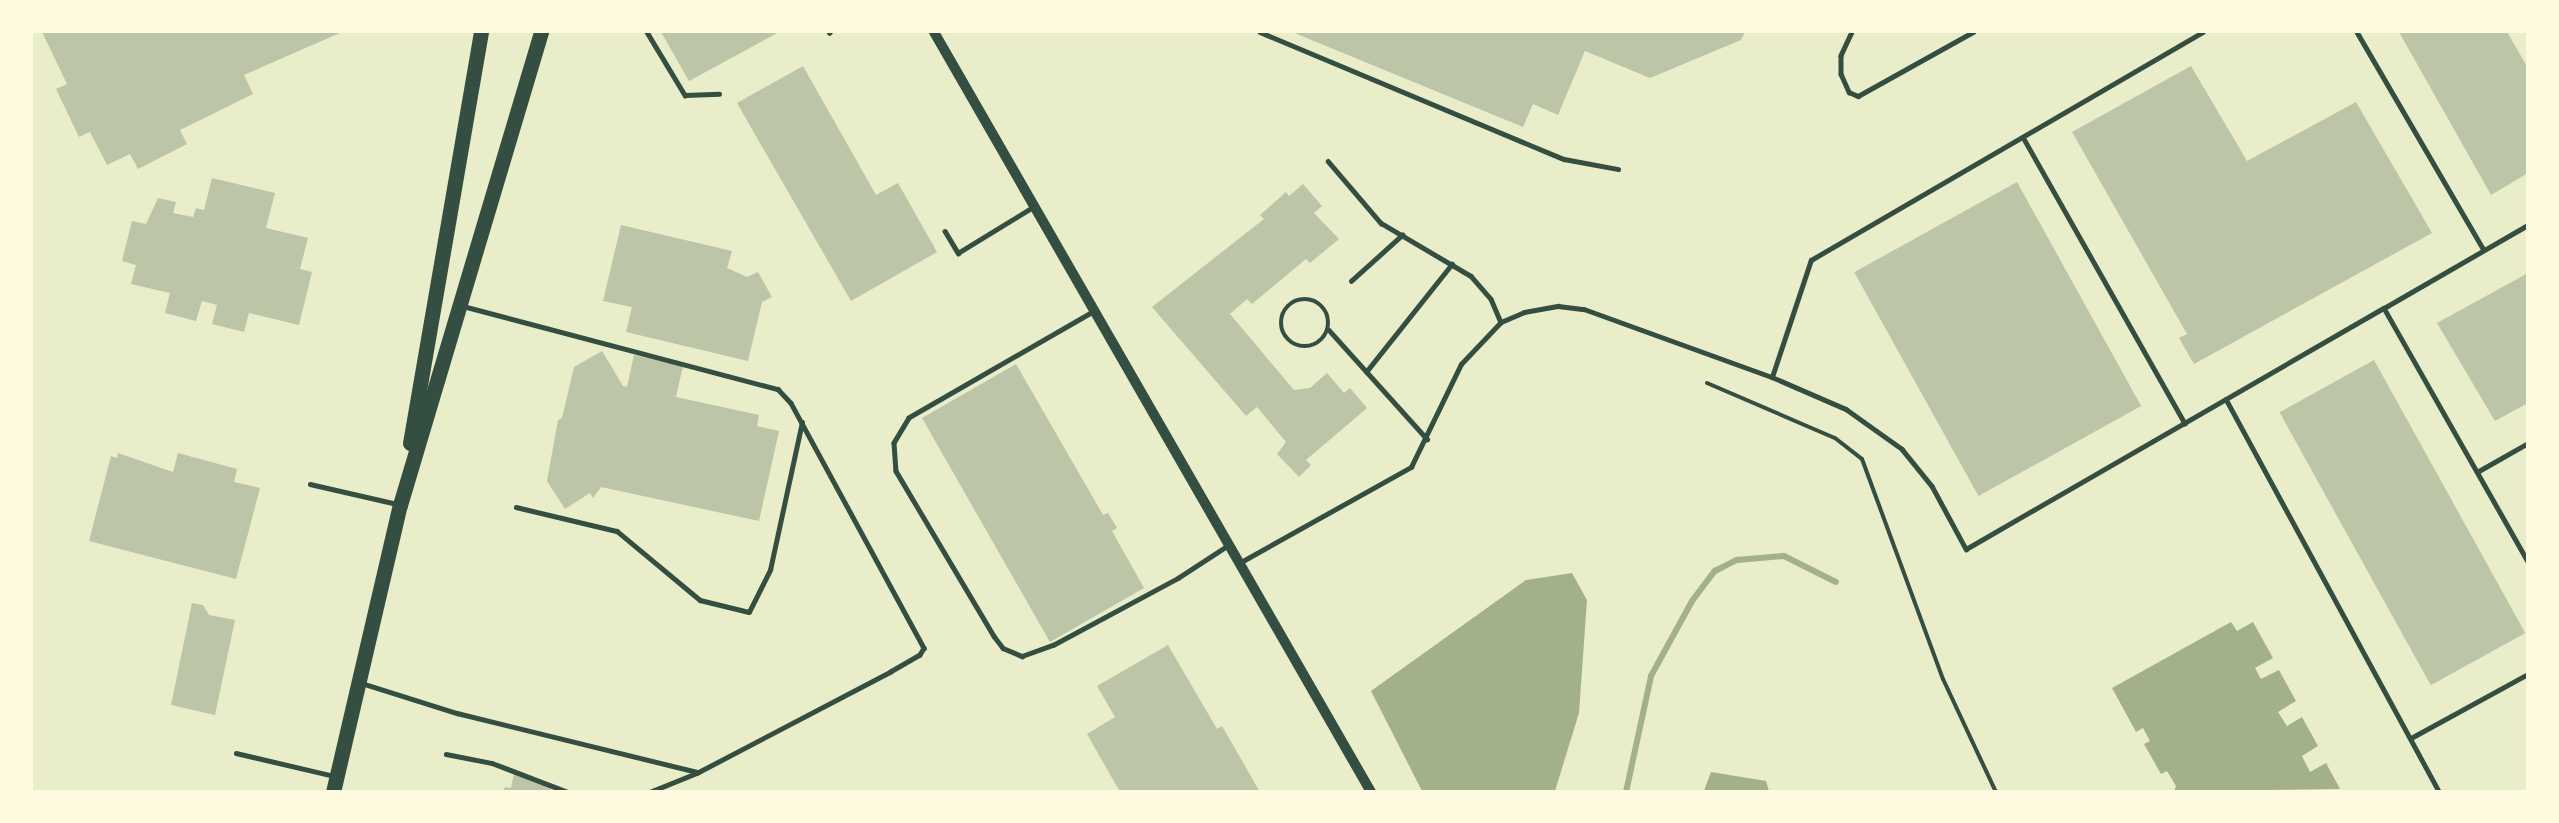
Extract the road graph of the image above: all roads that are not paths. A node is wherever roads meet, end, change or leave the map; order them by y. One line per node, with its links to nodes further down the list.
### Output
1 (481, 32): 35 (highway)
2 (541, 32): 21 (highway)
3 (647, 32): 10 (lane)
4 (1260, 32): 13 (lane)
5 (1852, 32): 6 (lane)
6 (1973, 32)
7 (2203, 32): 11 (lane)
8 (2357, 32): 18 (lane)
9 (936, 33): 14 (street)
10 (719, 94)
11 (2024, 137): 27 (lane); 30 (lane)
12 (1328, 160): 17 (lane)
13 (1618, 168)
14 (1033, 207): 16 (lane); 23 (street)
15 (2528, 225): 18 (lane)
16 (945, 231)
17 (1402, 235): 19 (lane); 20 (lane)
18 (2484, 250): 22 (lane)
19 (1452, 264): 24 (lane); 26 (lane)
20 (1351, 281)
21 (458, 305): 29 (lane); 35 (highway)
22 (2384, 308): 28 (lane); 33 (lane)
23 (1093, 312): 37 (street); 37 (lane)
24 (1501, 322): 27 (lane); 31 (lane)
25 (1329, 330): 25 (lane); 26 (lane)
26 (1366, 372): 31 (lane)
27 (1772, 377): 30 (lane)
28 (2226, 399): 30 (lane); 42 (lane)
29 (802, 422): 36 (lane); 45 (lane)
30 (2185, 423)
31 (1427, 439): 39 (lane)
32 (2528, 443): 33 (lane)
33 (2477, 472): 38 (lane)
34 (310, 483): 35 (lane)
35 (400, 505): 41 (highway)
36 (516, 507)
37 (1227, 546): 39 (street)
38 (2528, 562)
39 (1238, 564): 49 (street)
40 (2528, 674): 42 (lane)
41 (358, 682): 45 (lane); 46 (highway)
42 (2411, 738): 50 (lane)
43 (236, 753): 46 (lane)
44 (446, 754): 47 (lane)
45 (698, 772): 48 (lane)
46 (335, 784)
47 (567, 792)
48 (651, 792)
49 (1371, 792)
50 (2439, 792)

